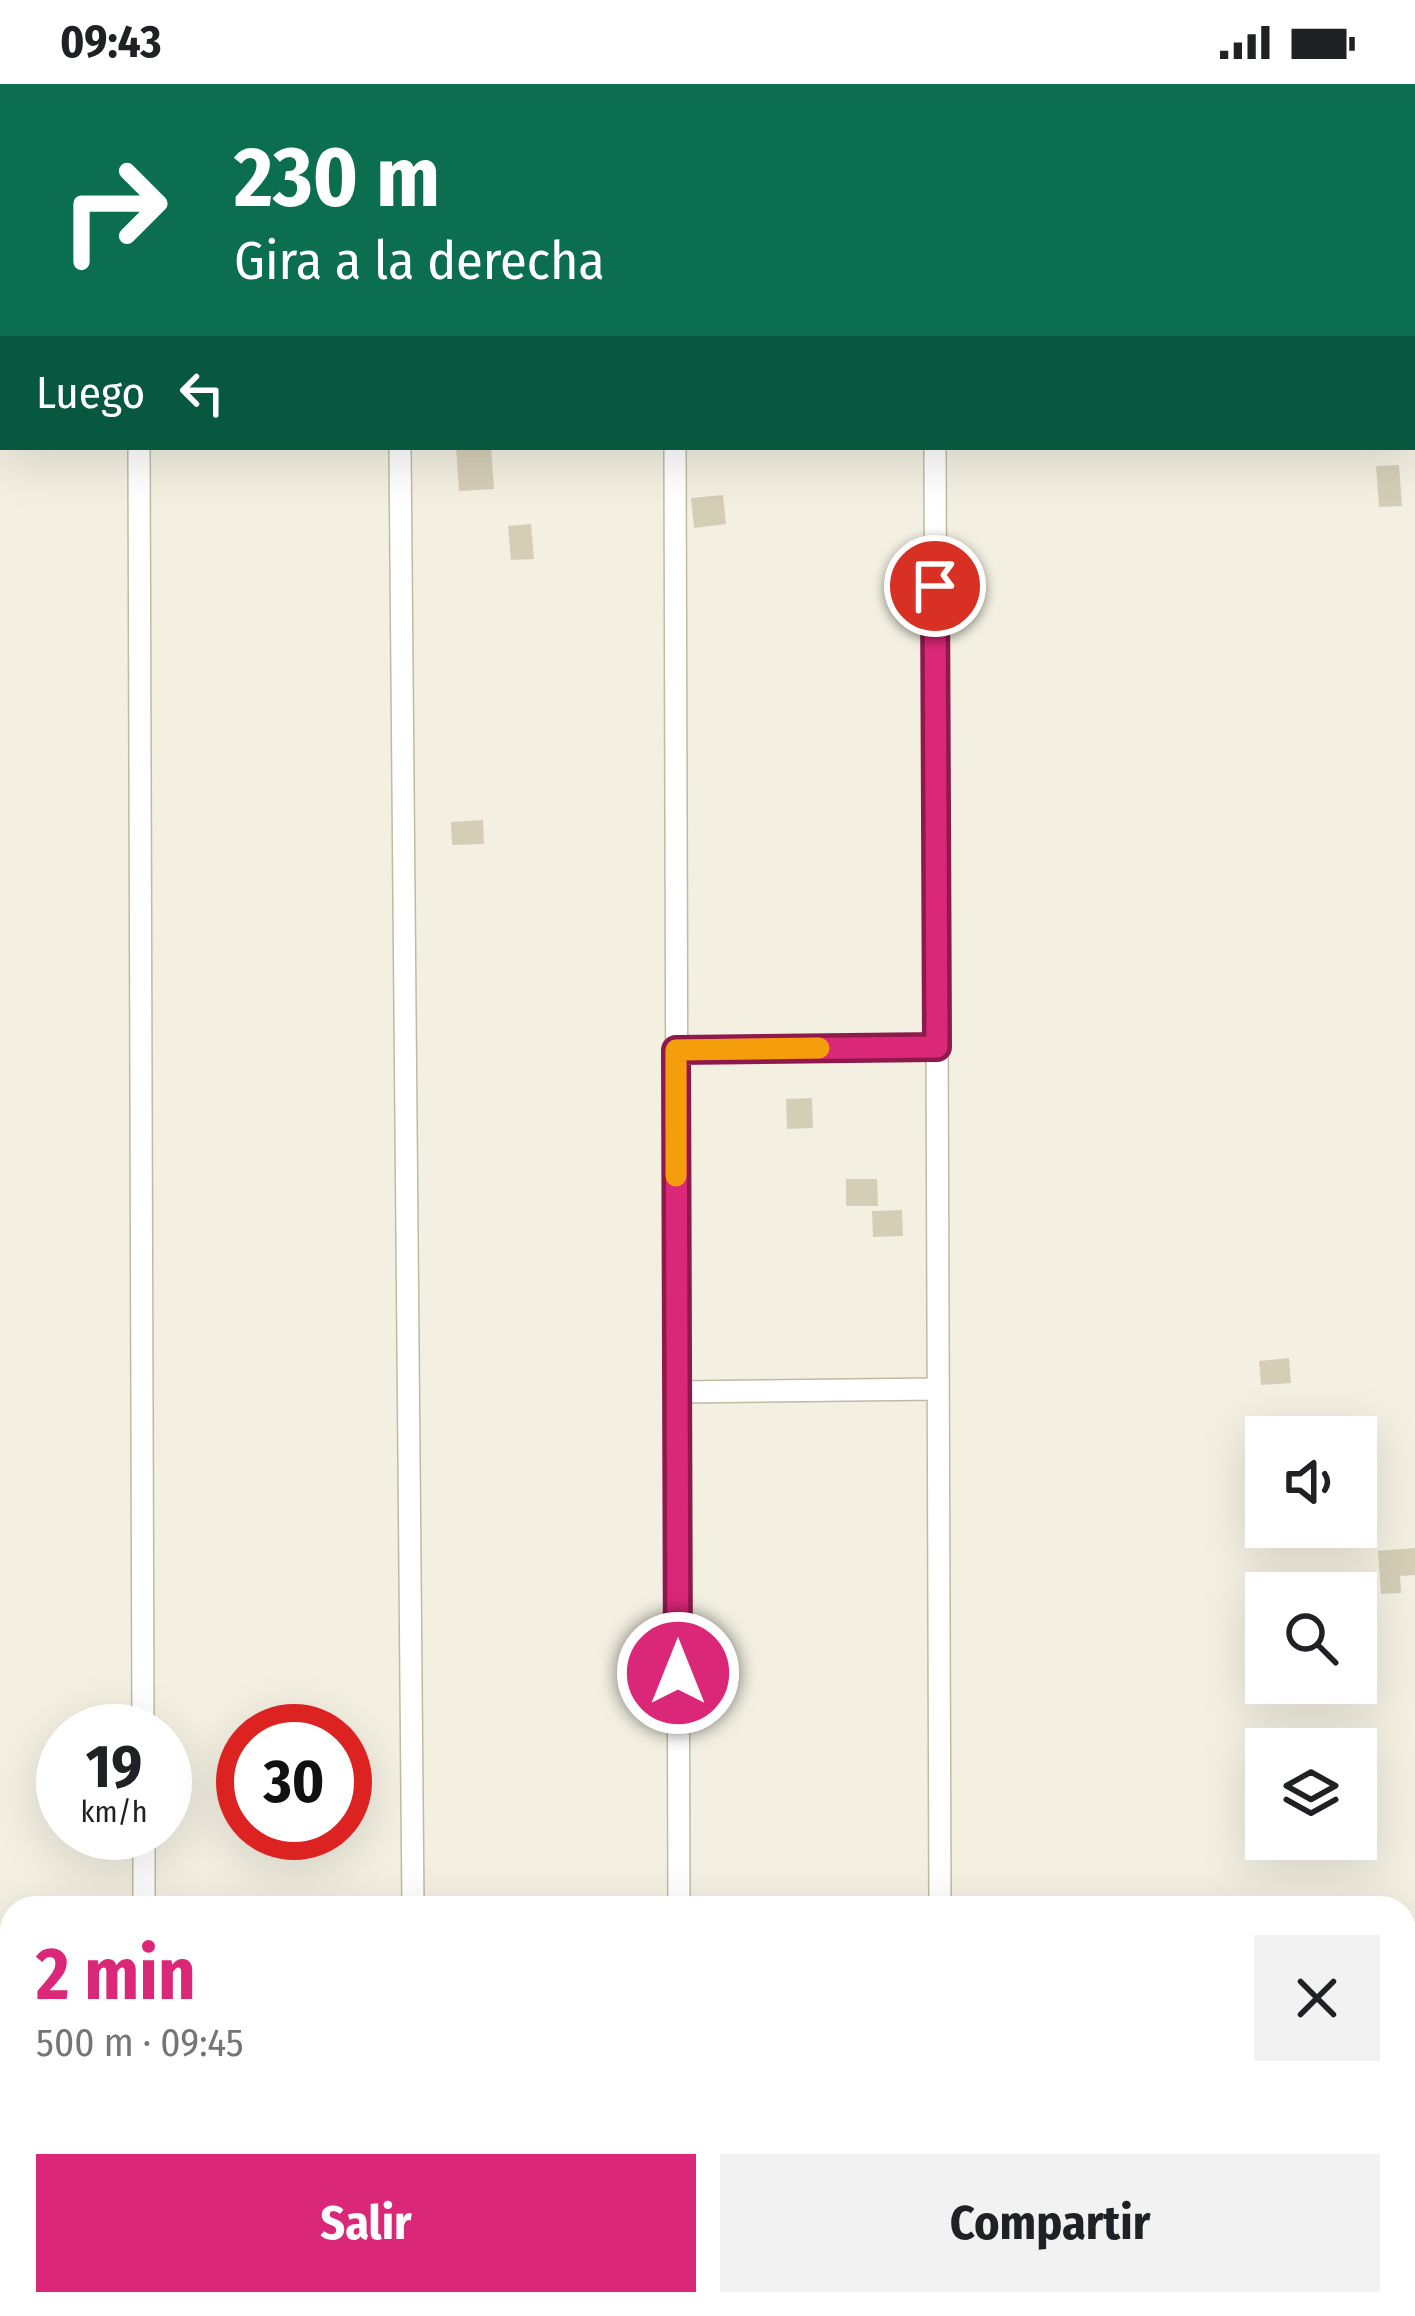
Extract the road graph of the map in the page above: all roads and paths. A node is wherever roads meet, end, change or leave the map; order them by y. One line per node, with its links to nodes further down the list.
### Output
1 (139, 450): 9 (street)
2 (400, 450): 12 (street)
3 (675, 450): 6 (street)
4 (935, 450): 5 (street)
5 (937, 1047): 6 (street); 7 (street)
6 (676, 1050): 8 (street)
7 (938, 1389): 8 (street); 14 (street)
8 (677, 1392): 13 (street)
9 (143, 1704)
10 (144, 1860): 11 (street)
11 (144, 1896)
12 (413, 1896)
13 (679, 1896)
14 (940, 1896)

